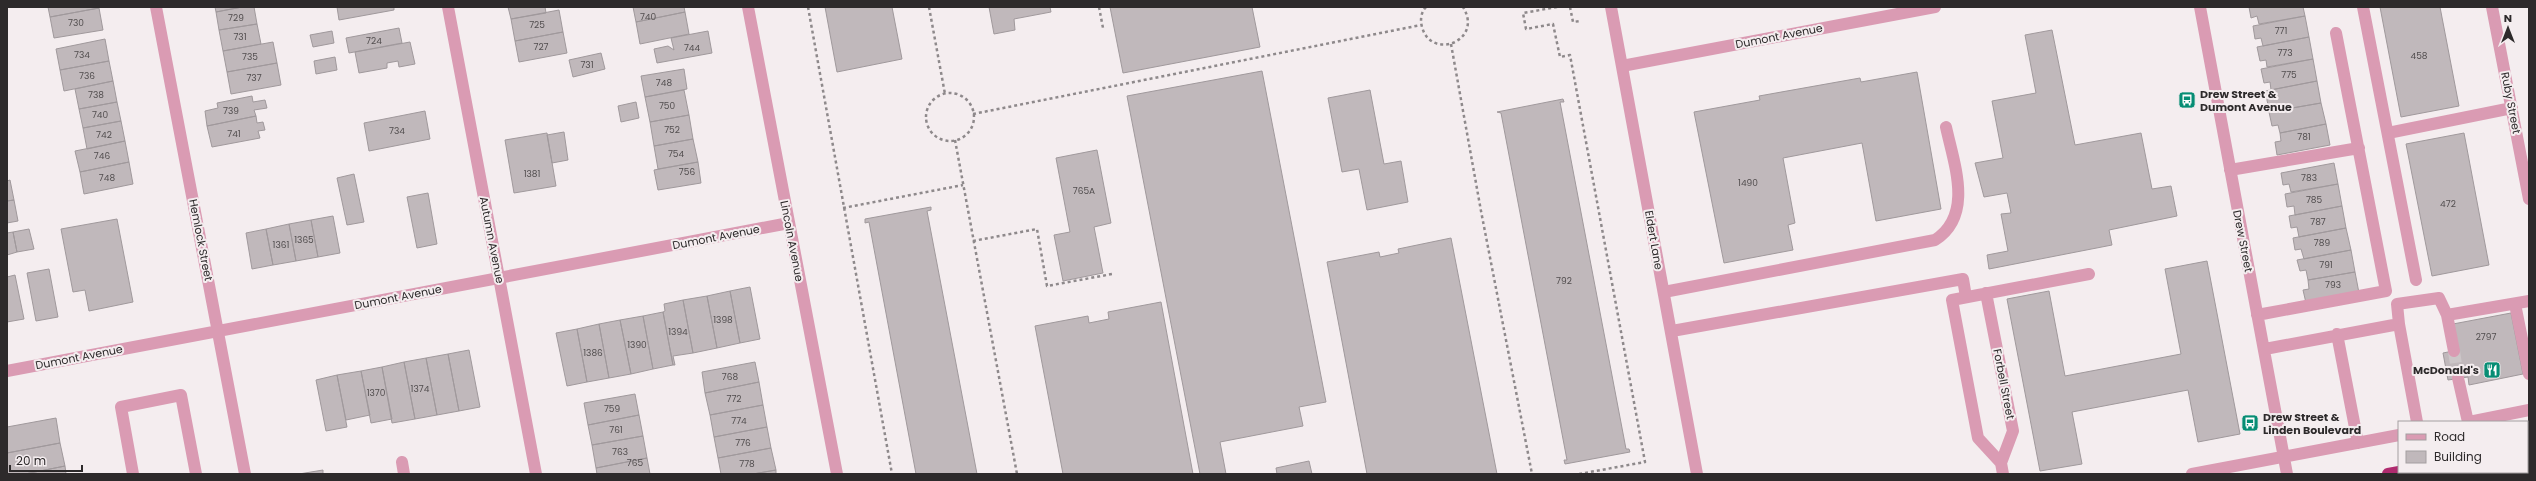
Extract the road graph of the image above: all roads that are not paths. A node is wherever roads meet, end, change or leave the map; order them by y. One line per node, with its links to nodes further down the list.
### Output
1 (156, 7): 30 (street, Hemlock Street)
2 (448, 7): 20 (street, Autumn Avenue)
3 (748, 7): 18 (street, Lincoln Avenue)
4 (1611, 7): 11 (street, Eldert Lane)
5 (1935, 7): 9 (street, Dumont Avenue)
6 (2200, 7): 16 (street, Drew Street)
7 (2363, 7): 14 (street)
8 (2492, 7): 12 (street, Ruby Street)
9 (1908, 9): 11 (street, Dumont Avenue)
10 (2336, 33): 15 (street)
11 (1622, 66): 22 (street, Eldert Lane)
12 (2512, 108): 14 (street); 17 (street, Ruby Street)
13 (1946, 127): 22 (street)
14 (2388, 133): 21 (street)
15 (2359, 148): 16 (street); 27 (street)
16 (2230, 170): 27 (street, Drew Street)
17 (2529, 199)
18 (789, 223): 20 (street, Dumont Avenue); 51 (street, Lincoln Avenue)
19 (2088, 274): 23 (street)
20 (500, 278): 30 (street, Dumont Avenue); 50 (street, Autumn Avenue)
21 (2416, 280)
22 (1664, 292): 31 (street, Eldert Lane)
23 (1986, 293): 24 (street); 45 (street, Forbell Street)
24 (1966, 297): 31 (street); 45 (street)
25 (2529, 301): 26 (street)
26 (2515, 304): 28 (street); 36 (street)
27 (2257, 315): 33 (street, Drew Street)
28 (2447, 315): 29 (street); 34 (street)
29 (2399, 324): 32 (street); 39 (street)
30 (218, 331): 35 (street, Dumont Avenue); 49 (street, Hemlock Street)
31 (1672, 331): 52 (street, Eldert Lane)
32 (2337, 334): 33 (street); 43 (street)
33 (2265, 349): 44 (street, Drew Street)
34 (2454, 351)
35 (7, 371)
36 (2529, 374)
37 (2458, 378): 40 (street)
38 (2529, 410): 41 (street)
39 (2417, 421)
40 (2468, 421)
41 (2473, 421)
42 (2398, 435): 43 (street)
43 (2358, 443): 44 (street)
44 (2284, 456): 53 (street); 54 (street, Drew Street)
45 (2002, 468)
46 (2398, 472): 55 (highway)
47 (133, 474): 48 (street)
48 (196, 474)
49 (245, 474)
50 (536, 474)
51 (837, 474)
52 (1697, 474)
53 (2192, 474)
54 (2287, 474)
55 (2388, 474)

